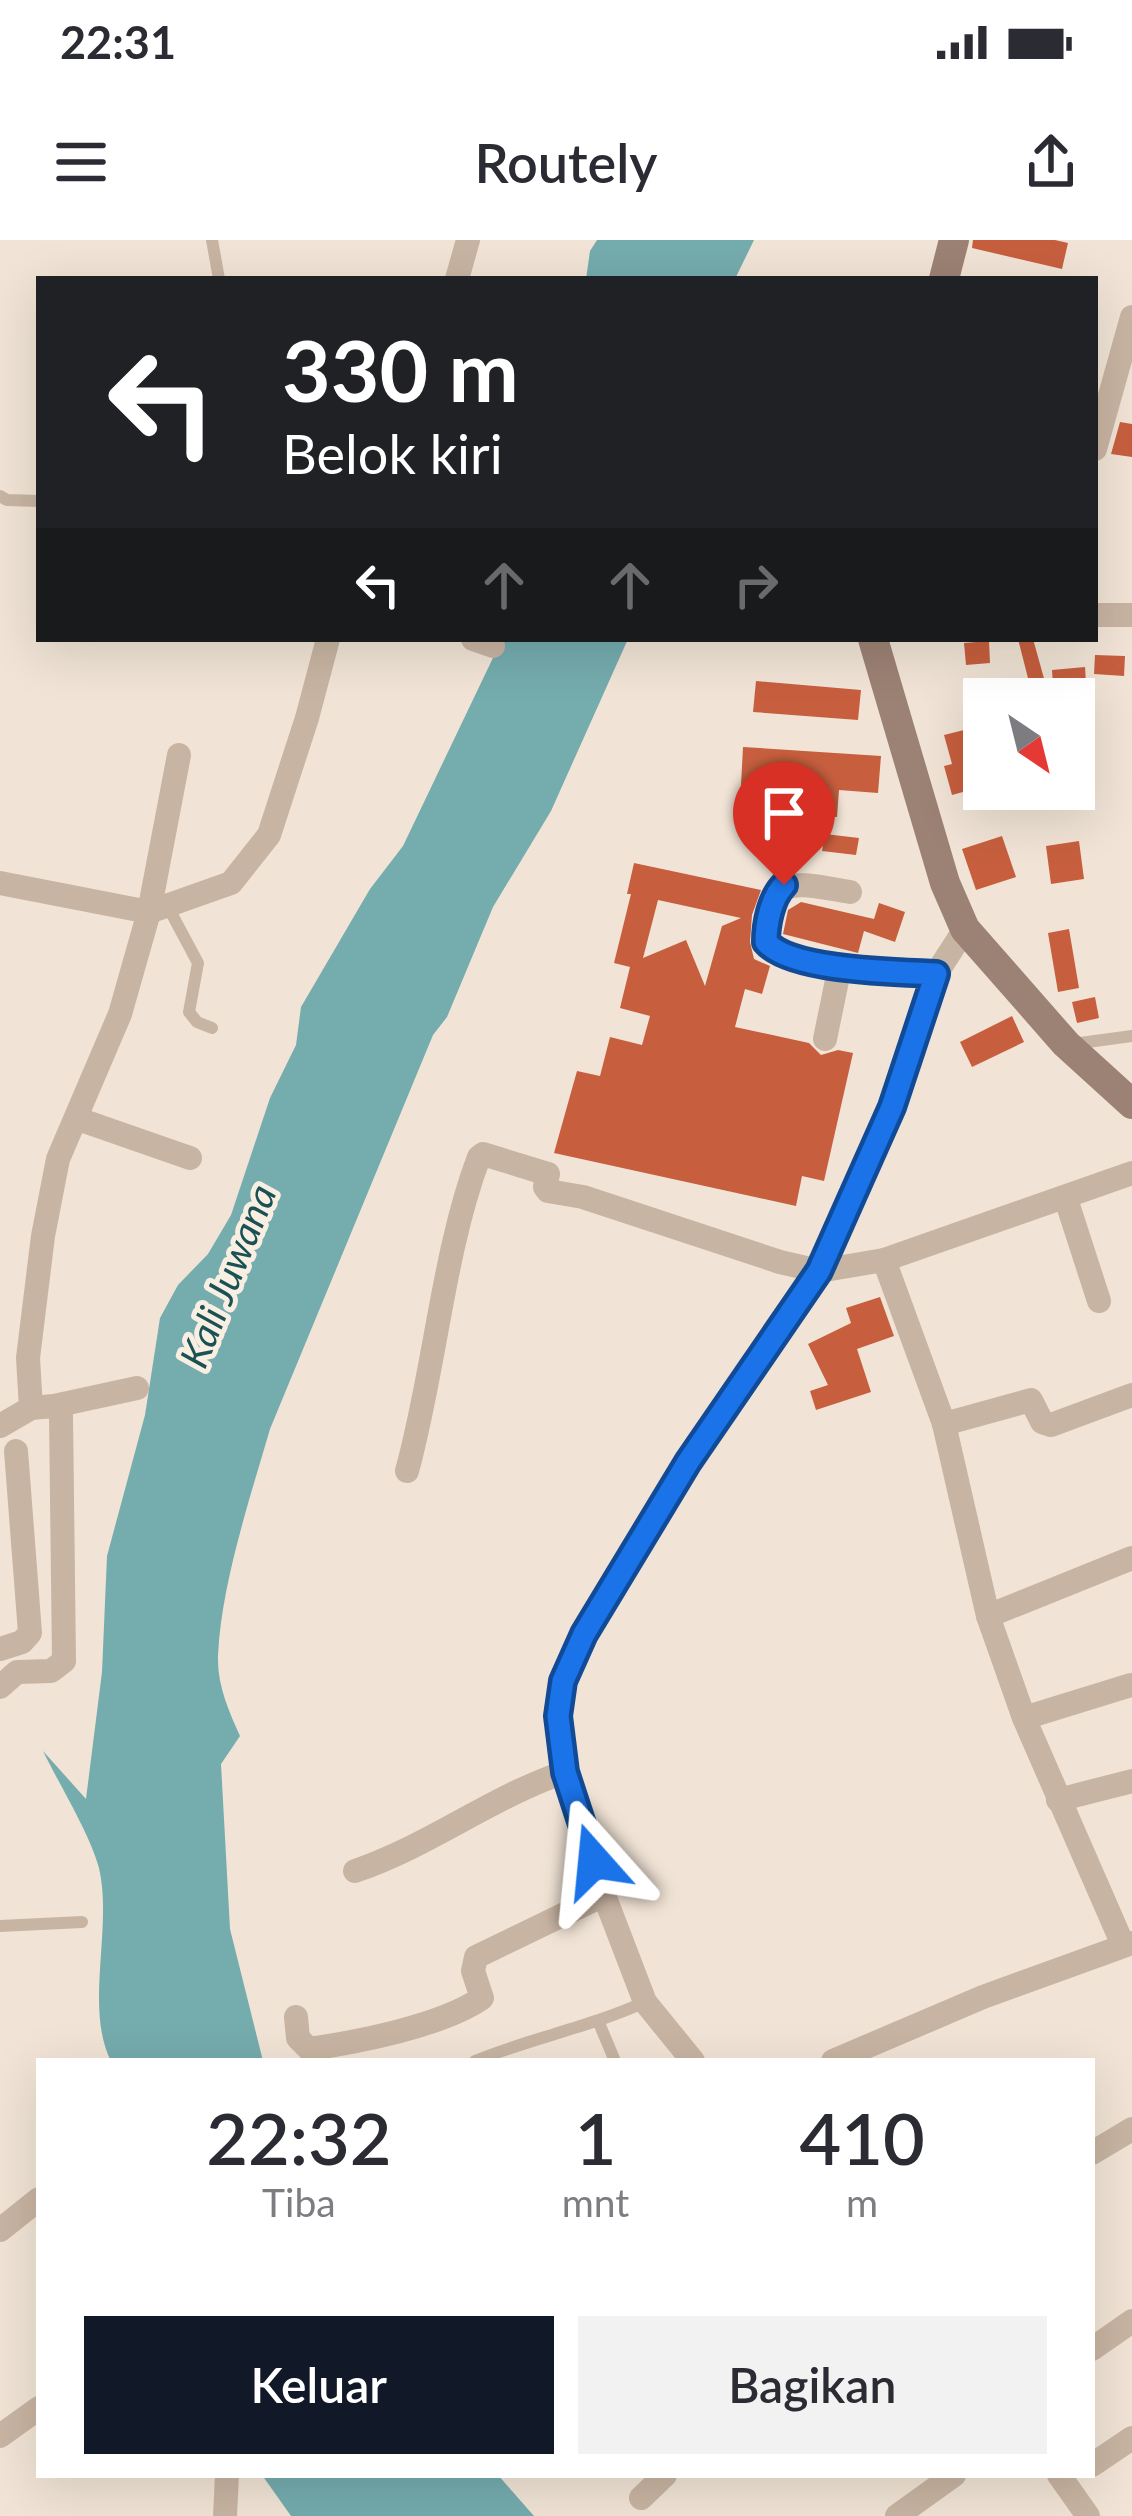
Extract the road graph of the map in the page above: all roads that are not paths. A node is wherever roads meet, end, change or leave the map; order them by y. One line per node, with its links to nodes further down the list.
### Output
1 (212, 240): 4 (lane)
2 (468, 240): 5 (street)
3 (954, 240): 6 (main road)
4 (218, 276)
5 (459, 276)
6 (945, 276)
7 (1132, 317): 8 (street)
8 (1098, 438)
9 (0, 496): 10 (lane)
10 (36, 501)
11 (1098, 615): 12 (street)
12 (1132, 615)
13 (327, 642): 18 (street)
14 (874, 642): 19 (main road)
15 (179, 755): 18 (street)
16 (0, 883): 18 (street)
17 (850, 892): 20 (street)
18 (158, 908): 22 (lane); 27 (street)
19 (964, 929): 21 (street); 25 (main road)
20 (840, 966): 21 (street); 24 (street)
21 (936, 974): 32 (street)
22 (212, 1028)
23 (1132, 1036): 25 (lane)
24 (825, 1039)
25 (1066, 1045): 26 (main road)
26 (1132, 1104)
27 (78, 1119): 28 (street); 36 (street)
28 (190, 1158)
29 (1132, 1173): 30 (street)
30 (1066, 1199): 31 (street); 33 (street)
31 (884, 1260): 32 (street); 37 (street)
32 (819, 1271): 40 (street); 48 (street)
33 (1099, 1301)
34 (137, 1388): 36 (street)
35 (1132, 1395): 37 (street)
36 (42, 1407): 38 (street); 46 (street)
37 (944, 1424): 43 (street)
38 (0, 1426)
39 (16, 1451): 41 (street)
40 (407, 1471)
41 (11, 1546): 44 (street)
42 (1132, 1558): 43 (street)
43 (988, 1616): 47 (street)
44 (0, 1649)
45 (1131, 1685): 47 (street)
46 (0, 1688)
47 (1024, 1718): 50 (street)
48 (565, 1772): 51 (street); 52 (street)
49 (1132, 1781): 50 (street)
50 (1058, 1800): 55 (street)
51 (355, 1871)
52 (604, 1895): 56 (street); 57 (street)
53 (82, 1922): 54 (lane)
54 (0, 1926)
55 (1127, 1944): 62 (street)
56 (645, 2002): 58 (lane); 61 (street)
57 (296, 2017)
58 (599, 2023): 59 (lane); 60 (lane)
59 (482, 2058)
60 (614, 2058)
61 (691, 2058)
62 (840, 2058)
63 (1132, 2129): 64 (street)
64 (1095, 2151)
65 (36, 2201): 66 (street)
66 (0, 2230)
67 (1132, 2321): 68 (street)
68 (1095, 2347)
69 (36, 2410): 70 (street)
70 (0, 2437)
71 (1132, 2438): 72 (street)
72 (1095, 2463)
73 (227, 2478): 78 (street)
74 (661, 2478): 77 (street)
75 (950, 2478): 79 (street)
76 (1067, 2478): 80 (street)
77 (641, 2498)
78 (225, 2516)
79 (897, 2516)
80 (1088, 2516)

